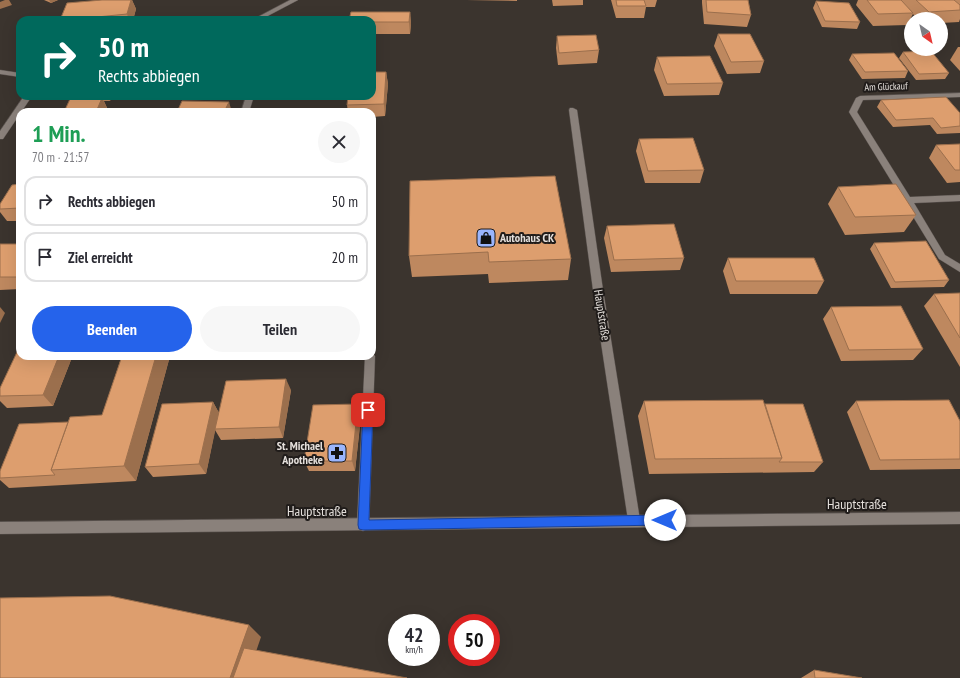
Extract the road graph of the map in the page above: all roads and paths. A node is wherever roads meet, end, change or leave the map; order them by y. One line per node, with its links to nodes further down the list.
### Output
1 (295, 0): 2 (street)
2 (263, 16)
3 (0, 72): 4 (street)
4 (16, 74)
5 (960, 96): 10 (street, Am Glückauf)
6 (573, 110): 14 (street, Hauptstraße)
7 (16, 114): 8 (street)
8 (0, 137)
9 (960, 198): 10 (street)
10 (908, 200): 11 (street, Am Glückauf)
11 (960, 269)
12 (370, 360): 15 (street)
13 (960, 518): 14 (street, Hauptstraße)
14 (634, 520): 15 (street, Hauptstraße)
15 (363, 525): 16 (street, Hauptstraße)
16 (0, 528)

